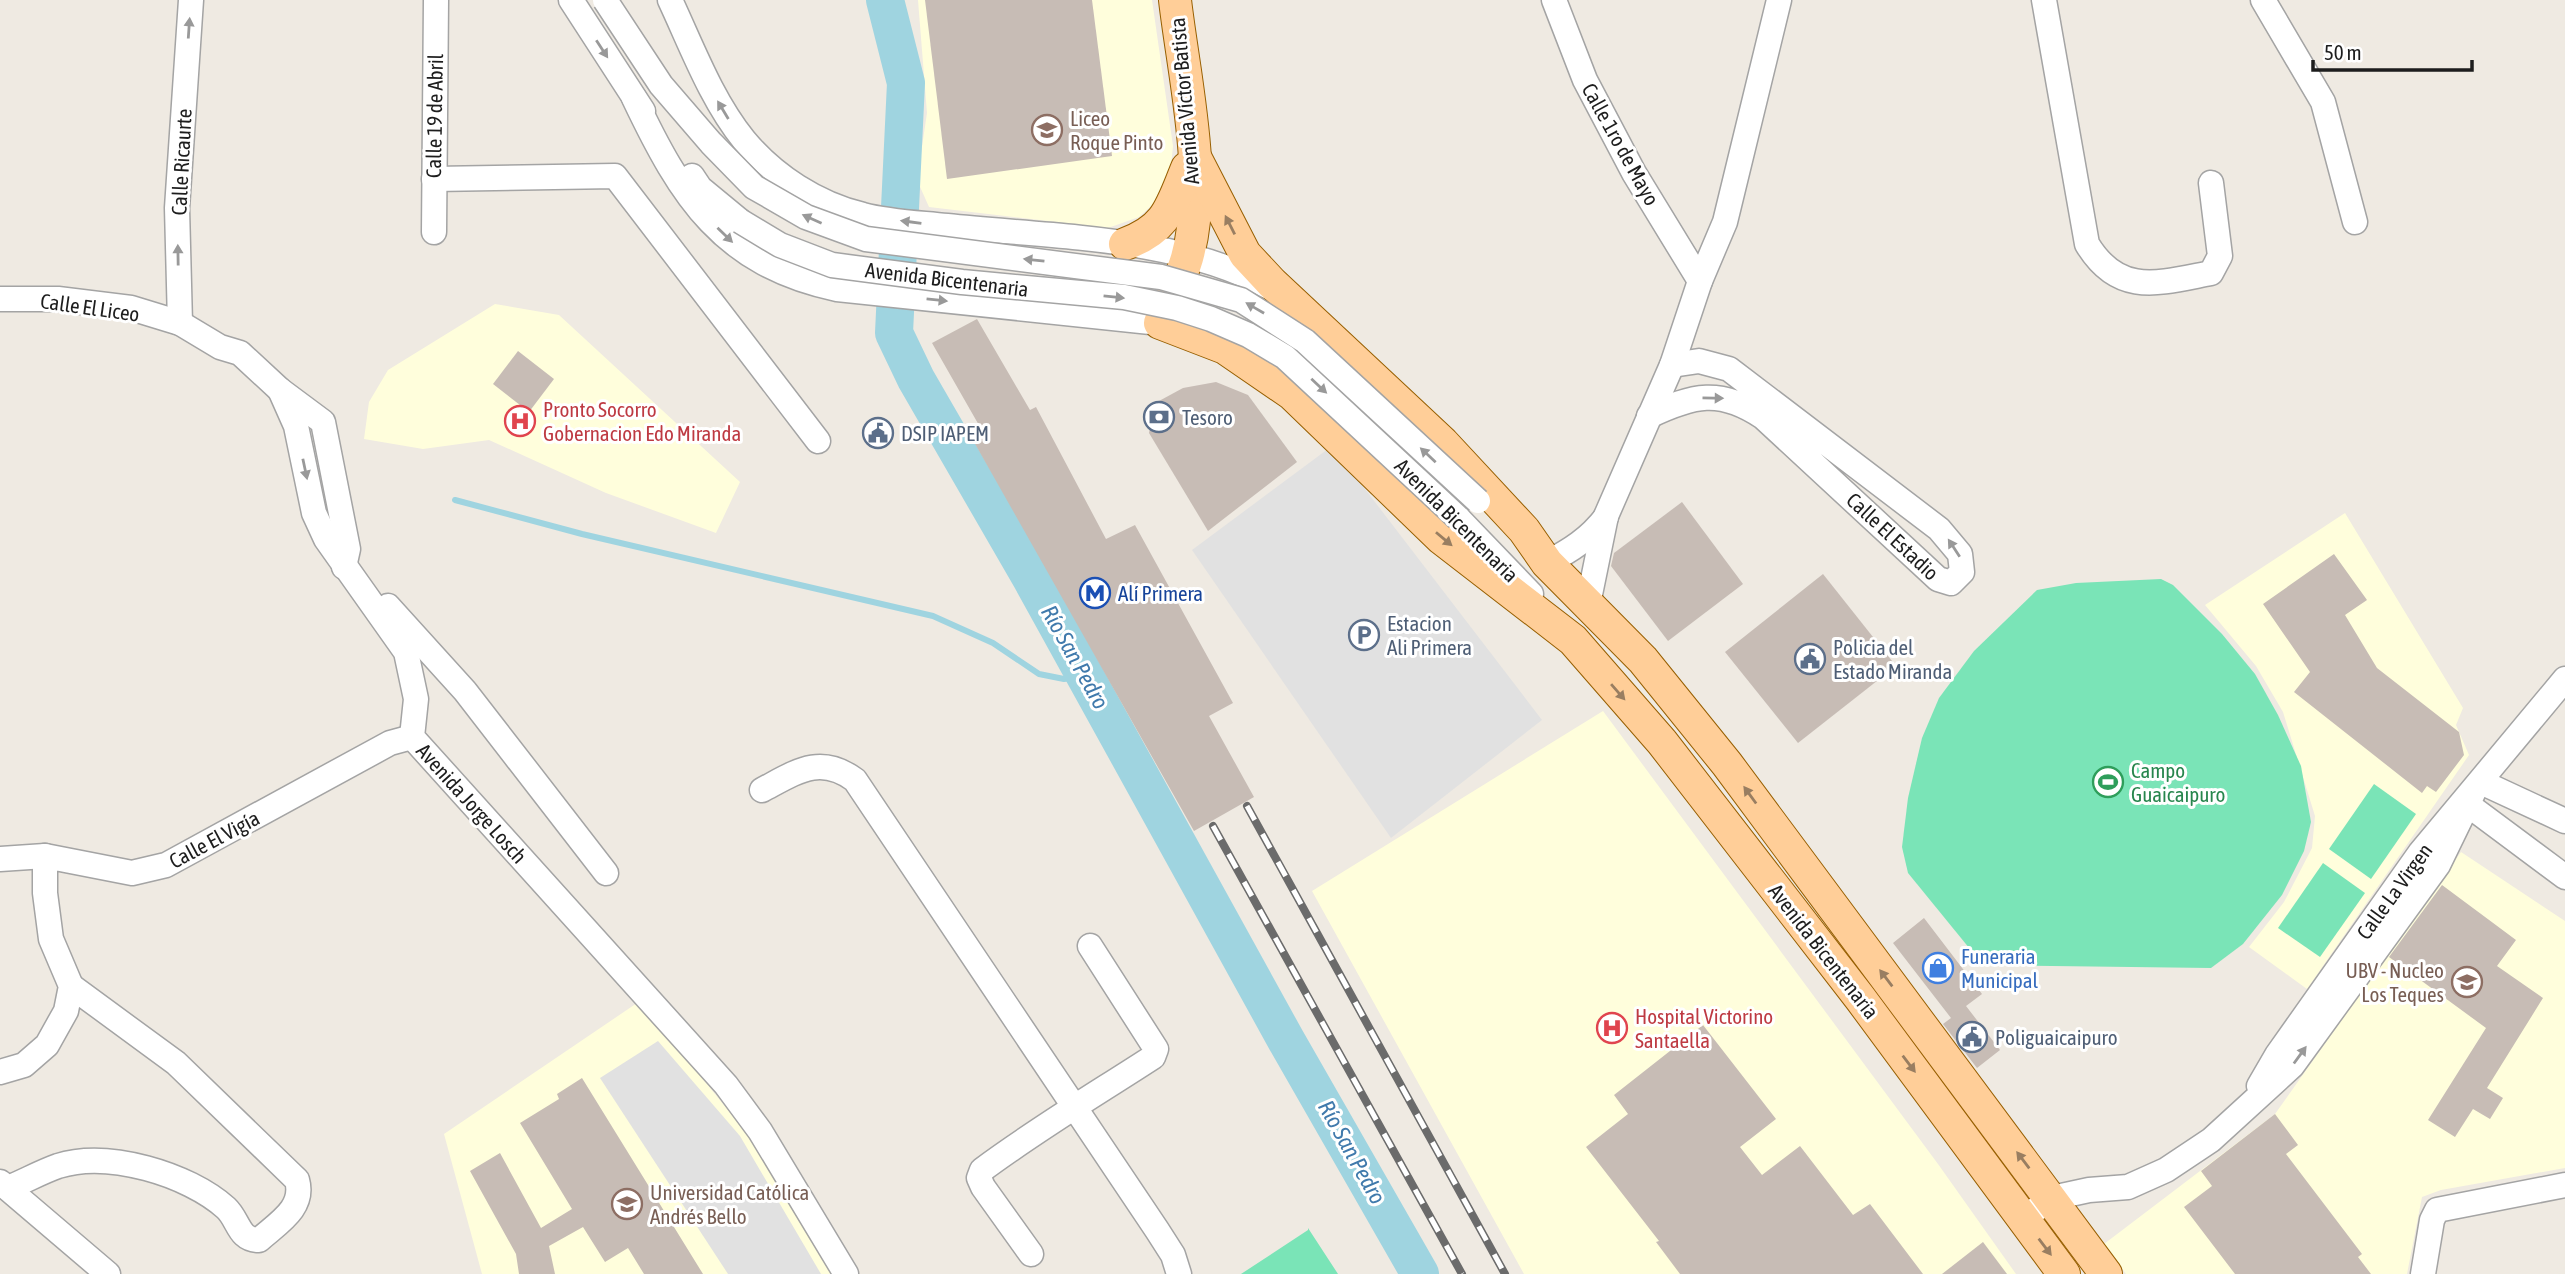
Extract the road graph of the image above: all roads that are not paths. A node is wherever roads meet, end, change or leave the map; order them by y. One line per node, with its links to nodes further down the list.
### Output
1 (191, 0): 22 (street, Calle Ricaurte, one-way to 1)
2 (436, 0): 13 (street, Calle 19 de Abril)
3 (571, 0): 11 (street, one-way to 11)
4 (606, 0): 29 (street, Avenida Bicentenaria, one-way to 4, bridge)
5 (670, 0): 17 (street, one-way to 5)
6 (1174, 0): 12 (main road, Avenida Víctor Batista)
7 (1554, 0): 19 (street, Calle 1ro de Mayo)
8 (1779, 0): 19 (street)
9 (2044, 0): 14 (street)
10 (2263, 0): 15 (street)
11 (634, 98): 23 (street, one-way to 23); 32 (street, Avenida Bicentenaria, one-way to 32, bridge)
12 (1193, 153): 17 (main road); 18 (main road, Avenida Víctor Batista); 20 (main road, one-way to 12)
13 (434, 179): 16 (street, Calle 19 de Abril); 27 (street)
14 (2211, 183)
15 (2355, 222)
16 (433, 232)
17 (1125, 244): 18 (street)
18 (1187, 256): 20 (street); 23 (main road, Avenida Víctor Batista)
19 (1700, 281): 24 (street)
20 (1287, 298): 29 (main road)
21 (0, 299): 22 (street, Calle El Liceo)
22 (180, 323): 25 (street)
23 (1160, 323): 32 (main road, one-way to 32)
24 (1672, 365): 26 (street); 26 (street, Calle El Estadio, one-way to 24)
25 (280, 390): 30 (street, Avenida Jorge Losch, one-way to 30); 30 (street)
26 (1649, 416): 28 (street)
27 (818, 440)
28 (1606, 516): 29 (street); 31 (street)
29 (1544, 559): 31 (main road, Avenida Bicentenaria)
30 (348, 573): 34 (street, Avenida Jorge Losch); 40 (street)
31 (1588, 604): 48 (main road, Avenida Bicentenaria, one-way to 31)
32 (1573, 640): 49 (main road, Avenida Bicentenaria, one-way to 49)
33 (2565, 679): 36 (street, Calle La Virgen)
34 (412, 737): 38 (street, Calle El Vigía); 52 (street, Avenida Jorge Losch)
35 (762, 790): 45 (street)
36 (2474, 792): 37 (street); 41 (street); 48 (street, Calle La Virgen)
37 (2565, 821)
38 (45, 856): 39 (street, Calle El Vigía); 43 (street)
39 (0, 859)
40 (606, 873)
41 (2565, 877)
42 (1090, 946): 45 (street)
43 (71, 986): 44 (street); 46 (street)
44 (0, 1072)
45 (1076, 1108): 50 (street); 53 (street)
46 (4, 1185): 51 (street)
47 (2565, 1185): 56 (street)
48 (2052, 1198): 49 (street, Calle La Virgen); 55 (main road, Avenida Bicentenaria)
49 (2024, 1218): 54 (main road, Avenida Bicentenaria, one-way to 54)
50 (1031, 1254)
51 (108, 1274)
52 (846, 1274)
53 (1179, 1274)
54 (2064, 1274)
55 (2106, 1274)
56 (2423, 1274)

